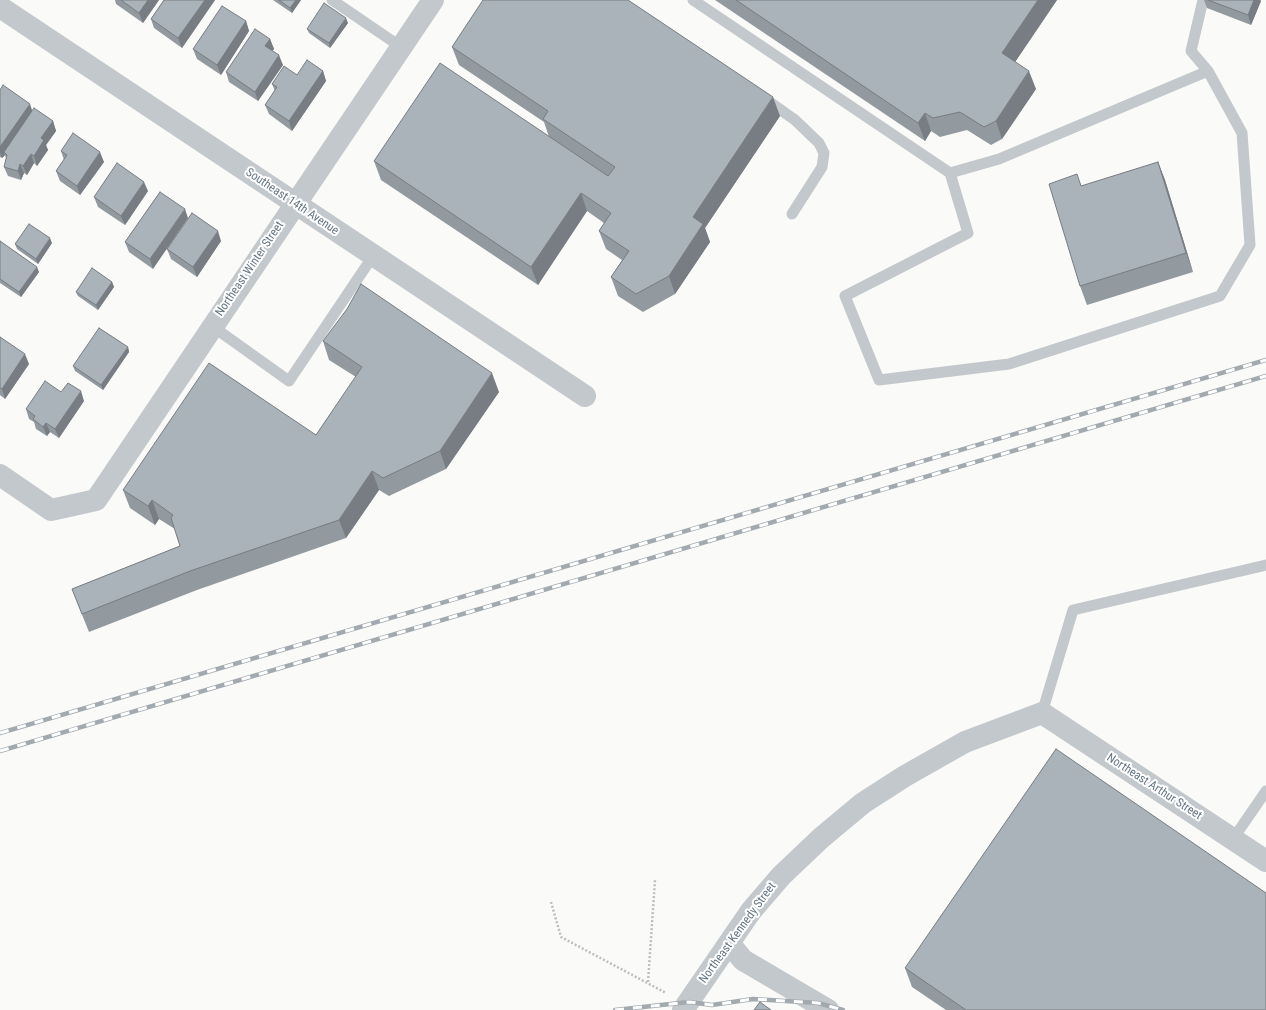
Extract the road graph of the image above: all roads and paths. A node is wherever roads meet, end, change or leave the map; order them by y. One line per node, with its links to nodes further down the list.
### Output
1 (332, 0): 6 (lane)
2 (433, 0): 6 (street, Northeast Winter Street)
3 (693, 0): 9 (lane)
4 (1203, 0): 7 (lane)
5 (0, 7): 10 (street, Southeast 14th Avenue)
6 (401, 47): 10 (street, Northeast Winter Street)
7 (1208, 71): 9 (lane); 9 (lane)
8 (758, 93): 11 (lane)
9 (950, 173)
10 (295, 204): 12 (street, Southeast 14th Avenue); 13 (street, Northeast Winter Street)
11 (792, 214)
12 (373, 256): 13 (lane); 14 (street, Southeast 14th Avenue)
13 (212, 326): 15 (street, Northeast Winter Street)
14 (585, 396)
15 (0, 475)
16 (1266, 565): 17 (lane)
17 (1042, 713): 19 (street, Northeast Arthur Street); 23 (street, Northeast Kennedy Street)
18 (1266, 791): 19 (lane)
19 (1233, 839): 20 (street, Northeast Arthur Street)
20 (1266, 861)
21 (655, 880): 24 (path)
22 (551, 902): 24 (path)
23 (729, 943): 25 (street, Northeast Kennedy Street); 26 (street)
24 (648, 982): 25 (path)
25 (676, 1003)
26 (828, 1010)

